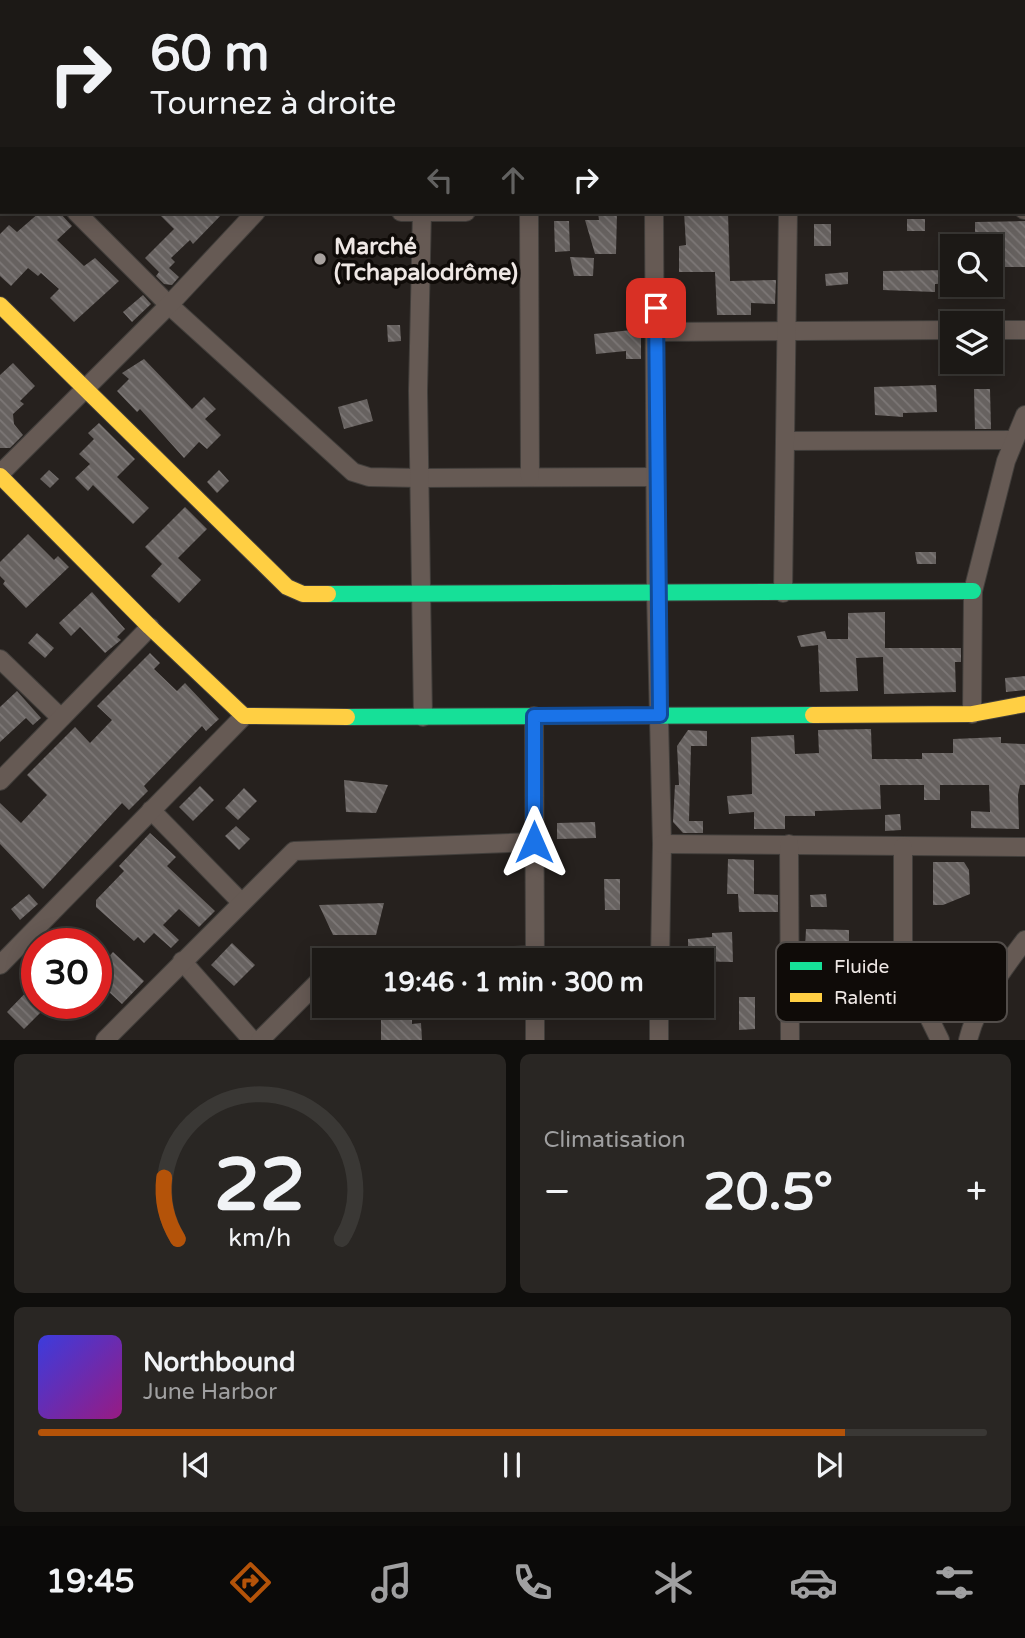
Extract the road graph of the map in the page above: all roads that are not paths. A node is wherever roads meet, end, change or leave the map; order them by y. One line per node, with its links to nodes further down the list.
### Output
1 (78, 214): 8 (street)
2 (254, 214): 8 (street)
3 (428, 214): 21 (street)
4 (529, 214): 19 (street)
5 (654, 214): 13 (street)
6 (788, 214): 9 (street)
7 (0, 305): 14 (street)
8 (169, 305): 14 (street); 21 (street)
9 (786, 330): 10 (street); 13 (street); 17 (street)
10 (940, 330)
11 (1003, 330): 12 (street)
12 (1025, 330)
13 (657, 332): 20 (street)
14 (84, 390): 18 (street); 25 (street)
15 (1025, 415): 16 (street)
16 (1013, 440): 17 (street); 22 (street)
17 (785, 441): 24 (street)
18 (0, 475): 26 (street)
19 (530, 477): 20 (street); 21 (street)
20 (656, 477): 23 (street)
21 (419, 478): 25 (street)
22 (973, 592): 24 (street); 29 (street)
23 (656, 593): 24 (street); 25 (street); 30 (street)
24 (783, 593)
25 (421, 596): 34 (street)
26 (150, 627): 31 (street); 33 (street)
27 (0, 659): 33 (street)
28 (1025, 704): 29 (street)
29 (972, 714): 30 (street)
30 (660, 715): 32 (street); 38 (street)
31 (244, 716): 34 (street); 36 (street)
32 (534, 716): 34 (street); 37 (street)
33 (60, 718): 35 (street)
34 (423, 718)
35 (0, 781)
36 (151, 810): 42 (street); 50 (street)
37 (534, 842): 42 (street); 46 (street)
38 (662, 844): 39 (street); 47 (street)
39 (789, 844): 41 (street); 44 (street)
40 (1025, 846): 41 (street)
41 (903, 847): 45 (street)
42 (240, 901): 48 (street)
43 (1025, 940): 49 (street)
44 (790, 942)
45 (903, 942)
46 (535, 948)
47 (660, 948)
48 (182, 961): 57 (street); 58 (street)
49 (1007, 964)
50 (0, 965)
51 (312, 988): 59 (street)
52 (535, 1018): 60 (street)
53 (659, 1018): 61 (street)
54 (790, 1022): 62 (street)
55 (931, 1022): 63 (street)
56 (973, 1022): 64 (street)
57 (105, 1040)
58 (253, 1040)
59 (260, 1040)
60 (535, 1040)
61 (659, 1040)
62 (790, 1040)
63 (940, 1040)
64 (968, 1040)

